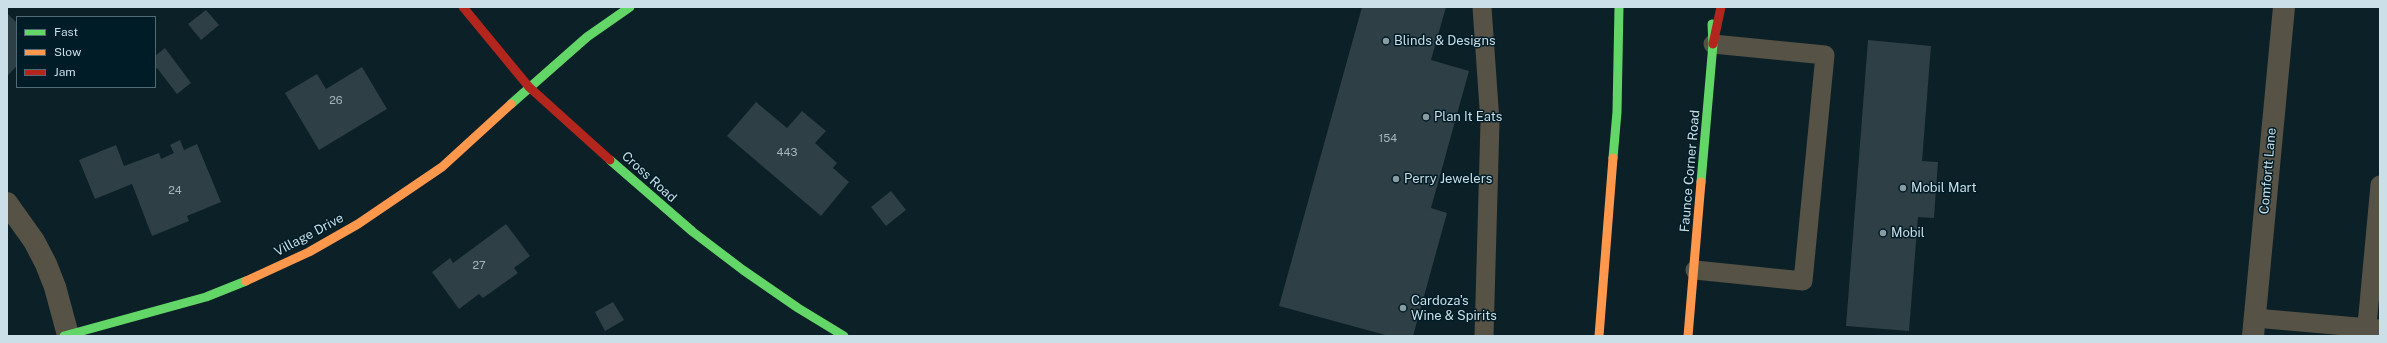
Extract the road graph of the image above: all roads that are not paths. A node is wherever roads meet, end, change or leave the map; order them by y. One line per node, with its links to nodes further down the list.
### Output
1 (464, 7): 9 (main road, Cross Road)
2 (630, 7): 9 (main road, Village Drive)
3 (1482, 7): 17 (lane)
4 (1620, 7): 18 (main road)
5 (1710, 7): 8 (main road, Faunce Corner Road)
6 (1721, 7): 8 (main road)
7 (2284, 7): 13 (street, Comfortt Lane)
8 (1714, 44): 12 (main road, Faunce Corner Road); 12 (lane)
9 (529, 87): 15 (main road, Village Drive); 16 (main road, Cross Road)
10 (2380, 185): 14 (lane)
11 (7, 203): 15 (street)
12 (1695, 270): 19 (main road, Faunce Corner Road)
13 (2254, 327): 14 (lane)
14 (2371, 331)
15 (66, 335)
16 (844, 336)
17 (1484, 336)
18 (1599, 336)
19 (1688, 336)

